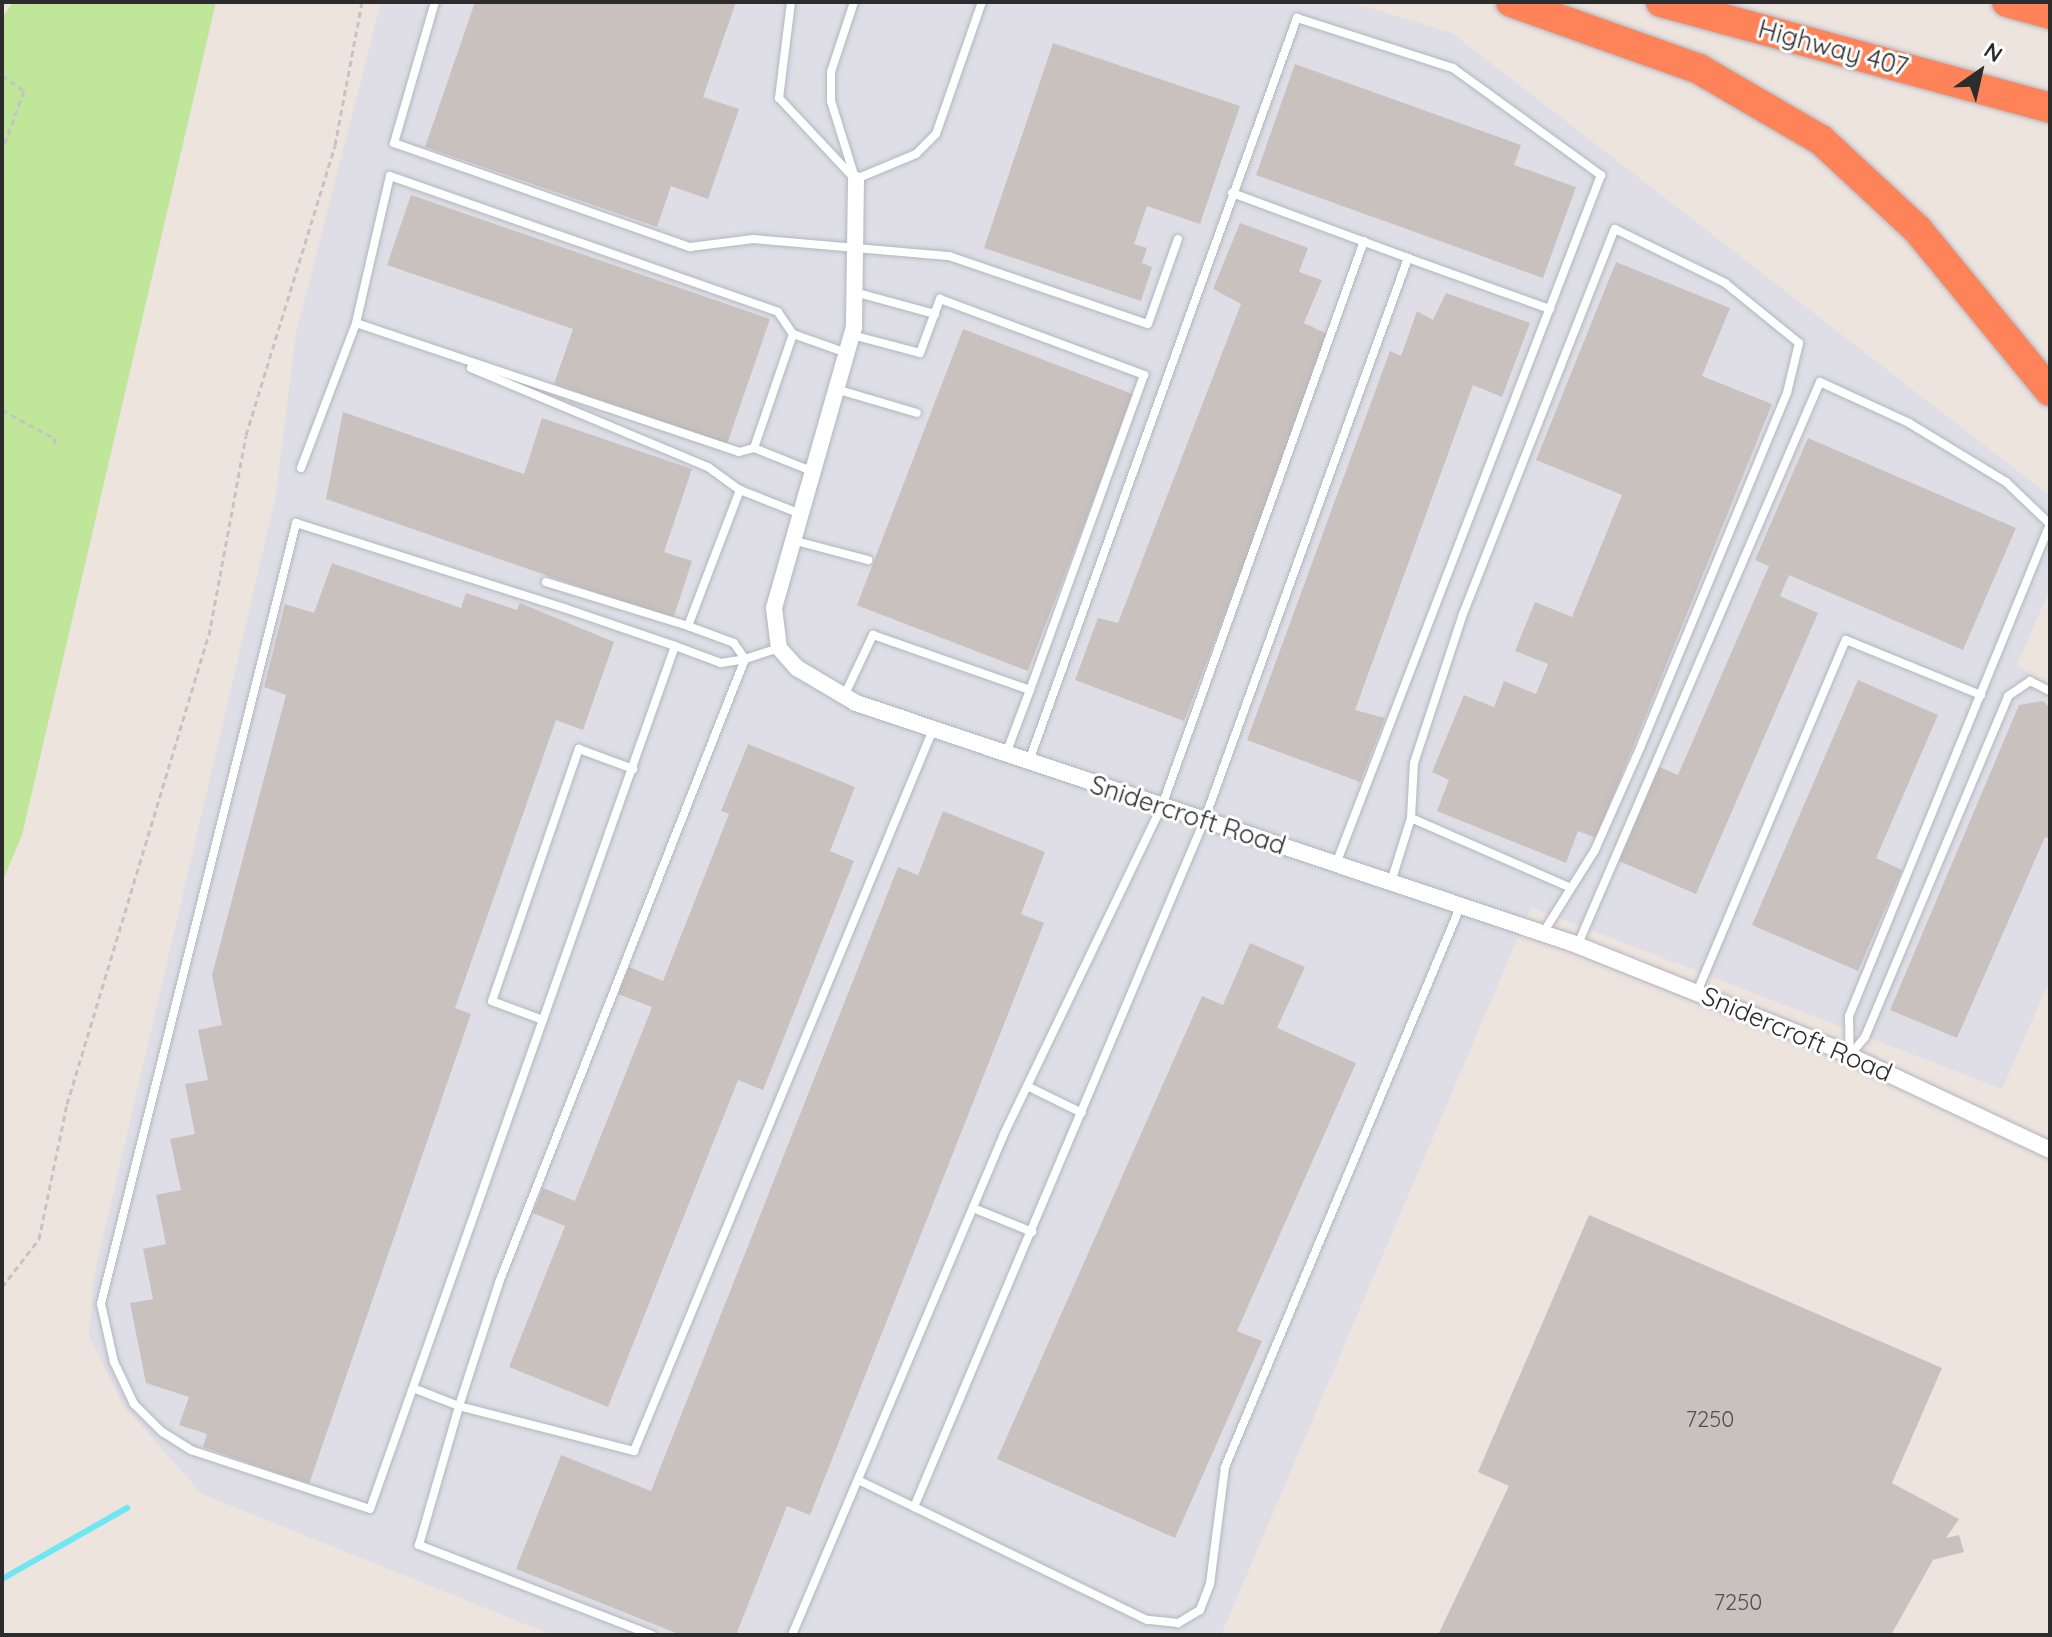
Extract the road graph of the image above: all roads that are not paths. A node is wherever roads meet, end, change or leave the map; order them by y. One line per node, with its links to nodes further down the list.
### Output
1 (435, 2): 14 (lane)
2 (791, 2): 10 (lane)
3 (854, 2): 10 (lane)
4 (982, 2): 10 (lane)
5 (1511, 2): 25 (highway)
6 (1661, 2): 9 (highway, Highway 407)
7 (2007, 2): 8 (highway)
8 (2050, 14)
9 (2050, 108)
10 (856, 180): 14 (street)
11 (1232, 193): 13 (lane); 17 (lane); 45 (lane)
12 (1178, 239): 14 (lane)
13 (1364, 241): 15 (lane); 47 (lane)
14 (859, 245): 16 (street)
15 (1408, 258): 17 (lane); 49 (lane)
16 (858, 293): 18 (lane); 21 (street)
17 (1550, 309): 50 (lane)
18 (935, 314): 21 (lane); 39 (lane)
19 (356, 323): 20 (lane); 23 (lane); 28 (lane)
20 (793, 334): 22 (lane); 27 (lane)
21 (852, 335): 22 (street)
22 (848, 353): 24 (street)
23 (456, 360): 27 (lane); 30 (lane)
24 (839, 390): 26 (lane); 29 (street)
25 (2050, 391)
26 (917, 413)
27 (754, 448): 29 (lane)
28 (301, 468)
29 (814, 472): 31 (street)
30 (740, 490): 31 (lane); 35 (lane)
31 (801, 514): 32 (street)
32 (792, 540): 33 (lane); 37 (street)
33 (868, 560)
34 (546, 582): 35 (lane)
35 (688, 626): 38 (lane)
36 (675, 646): 38 (lane); 46 (lane); 64 (lane)
37 (779, 648): 38 (lane); 42 (street, Snidercroft Road)
38 (745, 659): 65 (lane)
39 (1030, 690): 42 (lane); 44 (lane)
40 (2050, 691): 58 (lane)
41 (1981, 695): 55 (lane); 56 (lane); 58 (lane)
42 (844, 696): 43 (street, Snidercroft Road)
43 (934, 727): 44 (street, Snidercroft Road); 65 (lane)
44 (1006, 754): 45 (street, Snidercroft Road)
45 (1028, 762): 47 (street, Snidercroft Road)
46 (633, 769): 57 (lane); 57 (lane)
47 (1162, 806): 49 (street, Snidercroft Road); 59 (lane)
48 (1411, 818): 51 (lane); 52 (lane); 52 (lane)
49 (1204, 821): 50 (street, Snidercroft Road); 60 (lane)
50 (1336, 864): 51 (street, Snidercroft Road)
51 (1391, 882): 53 (street, Snidercroft Road)
52 (1567, 886): 54 (lane)
53 (1462, 904): 54 (street, Snidercroft Road); 67 (lane)
54 (1542, 934): 55 (street, Snidercroft Road)
55 (1577, 945): 56 (street, Snidercroft Road)
56 (1697, 992): 58 (street, Snidercroft Road)
57 (543, 1020): 64 (lane)
58 (1850, 1055): 61 (street, Snidercroft Road)
59 (1027, 1086): 60 (lane); 62 (lane)
60 (1082, 1113): 63 (lane)
61 (2050, 1150)
62 (973, 1208): 63 (lane); 66 (lane)
63 (1032, 1232): 67 (lane)
64 (413, 1388): 65 (lane)
65 (459, 1406): 68 (lane)
66 (860, 1481): 67 (lane); 69 (lane)
67 (914, 1507)
68 (652, 1635)
69 (792, 1635)

